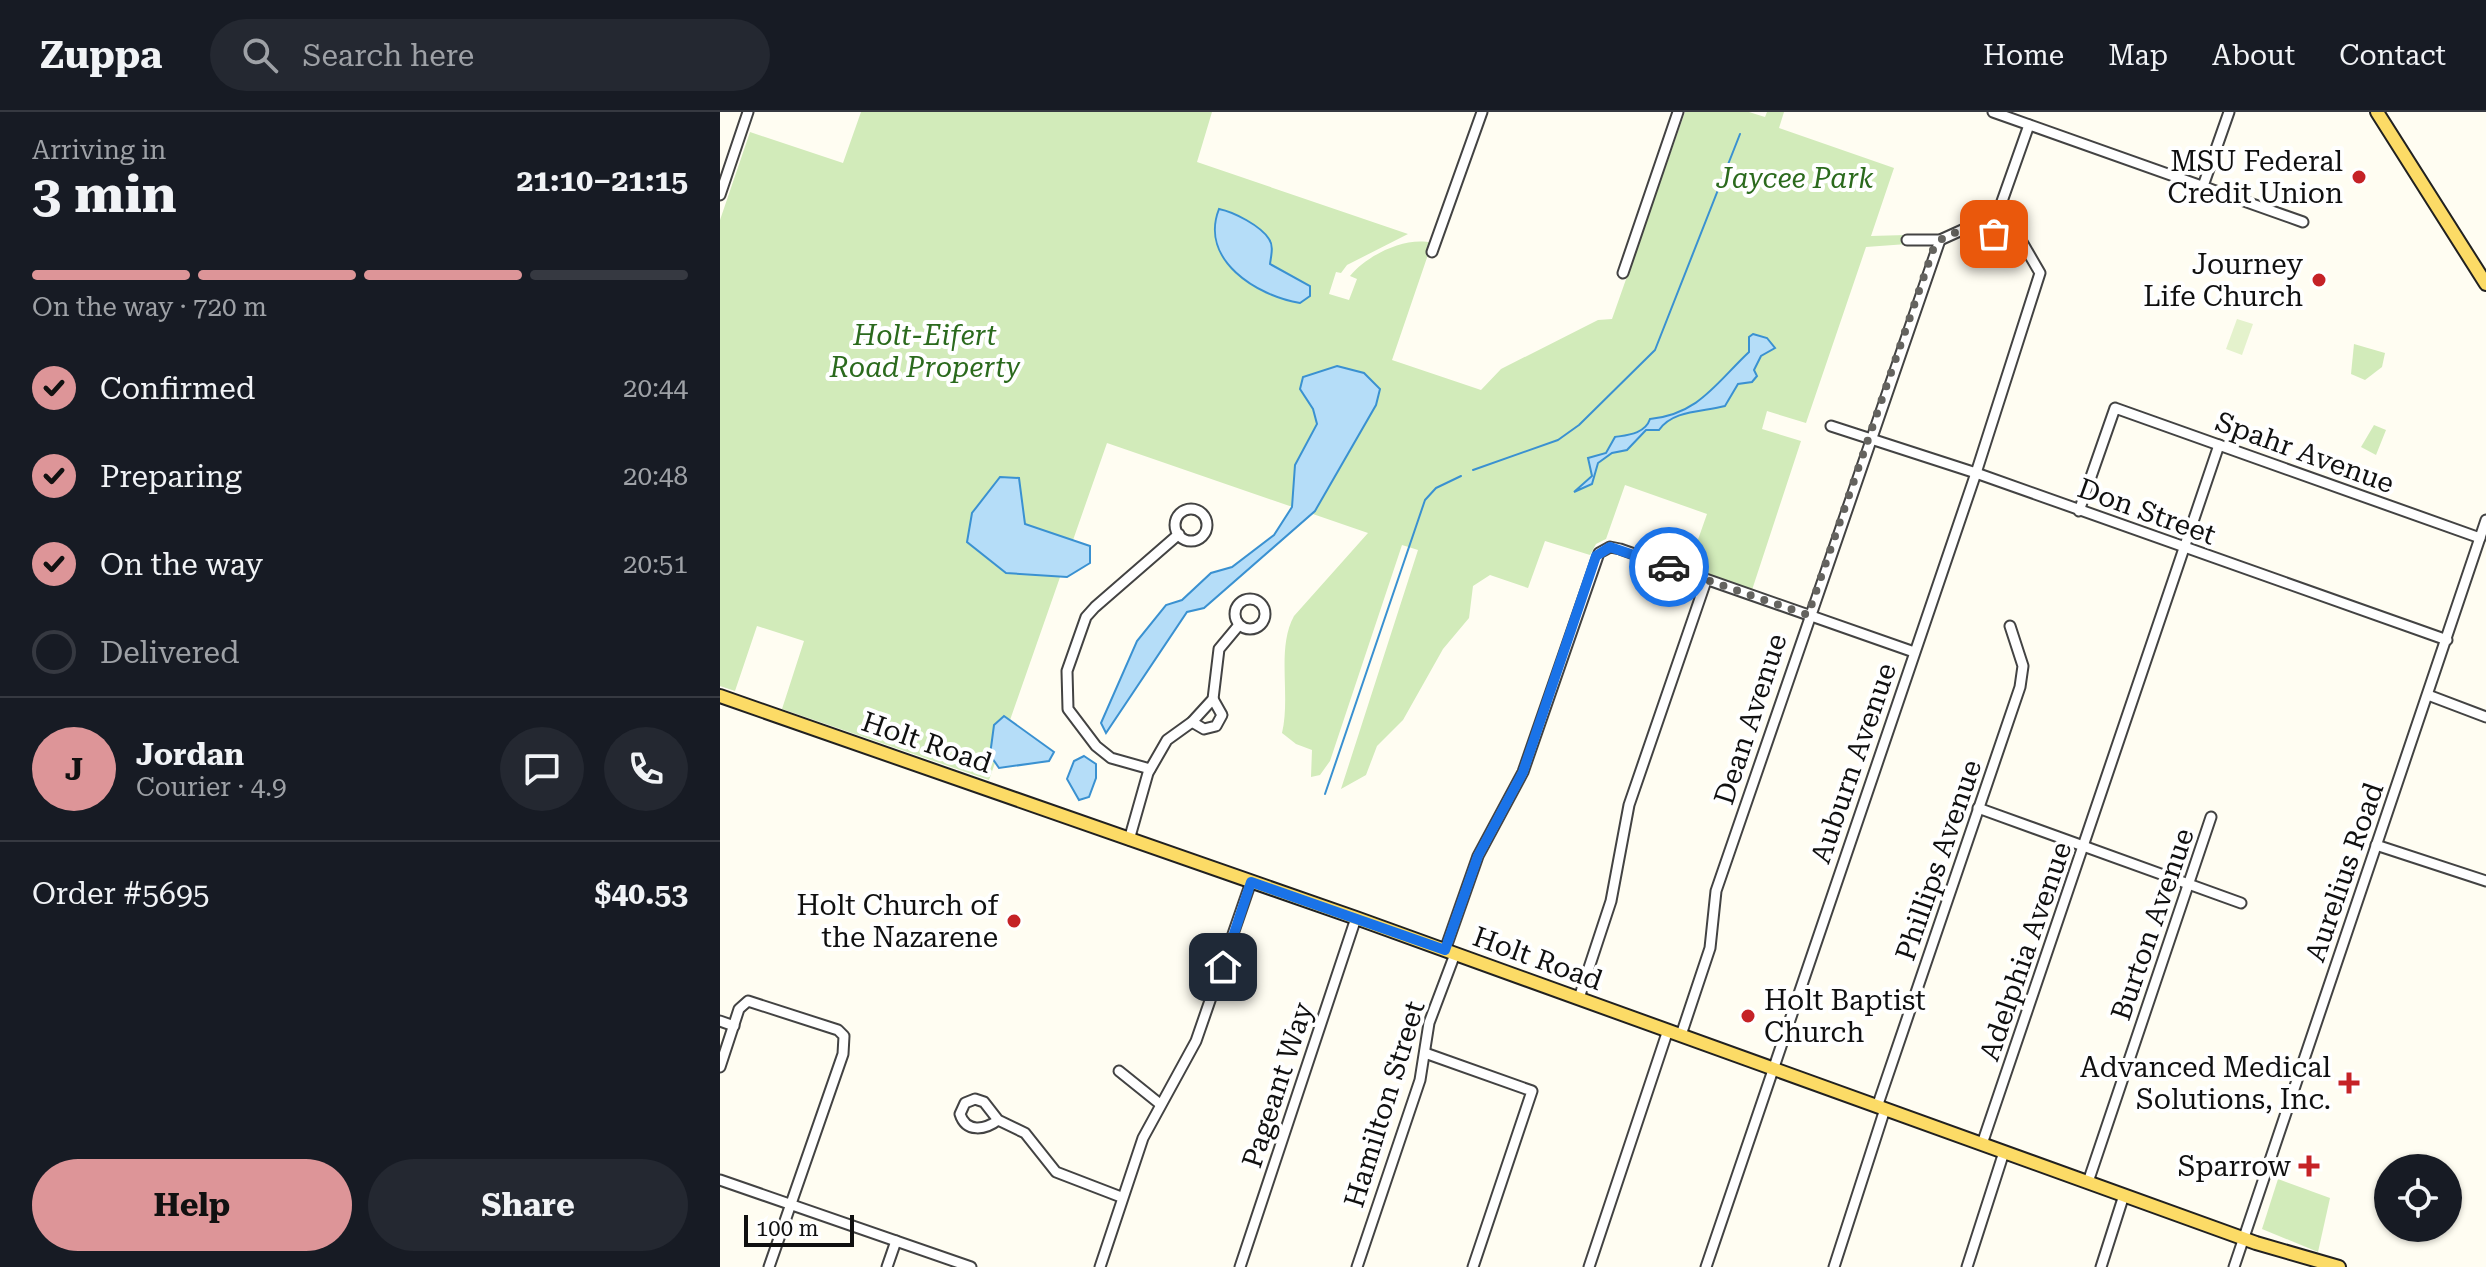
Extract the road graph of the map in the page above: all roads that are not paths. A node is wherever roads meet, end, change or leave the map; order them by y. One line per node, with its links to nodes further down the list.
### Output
1 (748, 112): 9 (street)
2 (1482, 112): 16 (street)
3 (1678, 112): 17 (street)
4 (1993, 112): 7 (street)
5 (2229, 112): 8 (street)
6 (2377, 112): 18 (main road)
7 (2029, 125): 8 (street); 10 (street)
8 (2203, 186): 11 (street)
9 (720, 195)
10 (2000, 207): 12 (street); 15 (street)
11 (2303, 222)
12 (1967, 227): 14 (street); 15 (street)
13 (1907, 240): 14 (street)
14 (1940, 240): 20 (street, Dean Avenue)
15 (2022, 242): 22 (street, Auburn Avenue)
16 (1432, 252)
17 (1623, 273)
18 (2486, 284)
19 (1831, 426): 20 (street, Don Street)
20 (1869, 439): 22 (street, Don Street); 29 (street, Dean Avenue)
21 (2219, 445): 23 (street, Spahr Avenue); 26 (street, Spahr Avenue); 27 (street)
22 (1976, 473): 23 (street, Don Street); 33 (street, Auburn Avenue)
23 (2079, 511): 27 (street, Don Street)
24 (2486, 520): 26 (street, Aurelius Road)
25 (1179, 534): 39 (street)
26 (2480, 538): 32 (street, Aurelius Road)
27 (2186, 549): 32 (street, Don Street); 44 (street, Adelphia Avenue)
28 (1706, 581): 29 (street); 50 (street, Hamilton Street); 51 (street)
29 (1808, 615): 33 (street); 54 (street, Dean Avenue)
30 (1239, 625): 36 (street)
31 (2010, 626): 40 (street, Phillips Avenue)
32 (2447, 640): 34 (street, Aurelius Road)
33 (1914, 652): 57 (street, Auburn Avenue)
34 (2428, 695): 37 (street); 43 (street, Aurelius Road)
35 (720, 696): 42 (main road, Holt Road)
36 (1213, 699): 38 (street); 38 (street)
37 (2486, 717)
38 (1192, 722): 39 (street)
39 (1150, 769): 42 (street)
40 (1978, 808): 44 (street); 60 (street, Phillips Avenue)
41 (2211, 817): 47 (street, Burton Avenue)
42 (1129, 840): 46 (main road, Holt Road)
43 (2376, 845): 45 (street); 69 (street, Aurelius Road)
44 (2085, 846): 47 (street); 62 (street, Adelphia Avenue)
45 (2486, 881)
46 (1251, 882): 49 (main road, Holt Road); 59 (street)
47 (2188, 884): 48 (street); 65 (street, Burton Avenue)
48 (2241, 903)
49 (1356, 918): 50 (main road, Holt Road); 75 (street, Pageant Way)
50 (1450, 952): 51 (main road, Holt Road); 55 (street, Hamilton Street)
51 (1579, 998): 54 (main road, Holt Road)
52 (720, 1021): 53 (street)
53 (734, 1026): 56 (street); 68 (street)
54 (1674, 1033): 57 (main road, Holt Road); 78 (street, Dean Avenue)
55 (1425, 1053): 76 (street, Hamilton Street); 77 (street)
56 (720, 1067)
57 (1772, 1068): 60 (main road, Holt Road); 79 (street, Auburn Avenue)
58 (1119, 1071): 59 (street)
59 (1160, 1104): 67 (street)
60 (1881, 1108): 62 (main road, Holt Road); 80 (street, Phillips Avenue)
61 (998, 1120): 67 (street)
62 (1982, 1144): 63 (main road, Holt Road)
63 (2004, 1152): 65 (main road, Holt Road); 81 (street)
64 (720, 1180): 68 (street)
65 (2088, 1182): 66 (main road, Holt Road)
66 (2124, 1195): 69 (main road, Holt Road); 82 (street)
67 (1121, 1197): 74 (street)
68 (790, 1205): 70 (street); 71 (street)
69 (2244, 1238): 83 (street, Aurelius Road); 84 (main road, Holt Road)
70 (896, 1241): 72 (street); 73 (street)
71 (769, 1267)
72 (887, 1267)
73 (971, 1267)
74 (1100, 1267)
75 (1240, 1267)
76 (1357, 1267)
77 (1473, 1267)
78 (1589, 1267)
79 (1706, 1267)
80 (1834, 1267)
81 (1967, 1267)
82 (2101, 1267)
83 (2234, 1267)
84 (2339, 1267)

